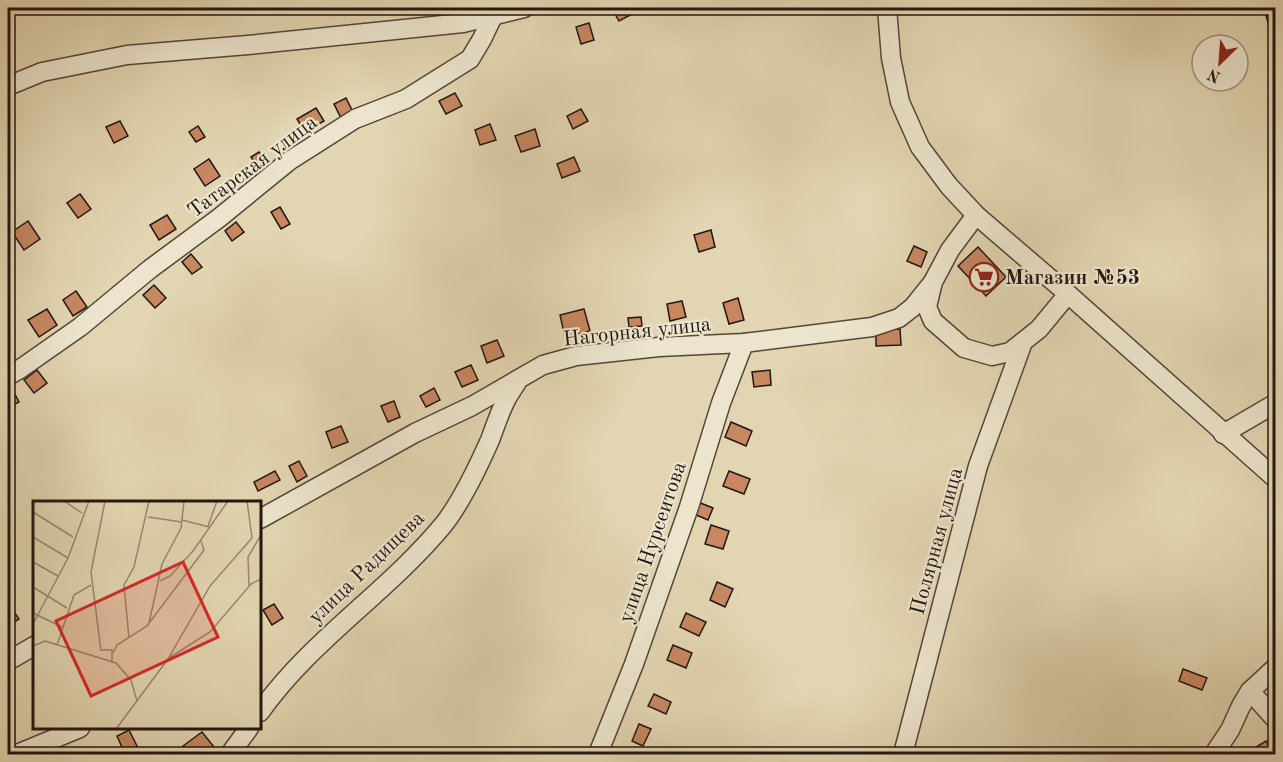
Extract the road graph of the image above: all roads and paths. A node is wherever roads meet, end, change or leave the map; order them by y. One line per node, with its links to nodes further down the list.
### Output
1 (887, 8): 5 (street)
2 (517, 9): 3 (street)
3 (493, 16): 4 (street); 10 (street, Татарская улица)
4 (8, 86)
5 (976, 215): 6 (street); 7 (street)
6 (933, 282): 8 (street); 9 (street, Нагорная улица)
7 (1068, 294): 8 (street); 13 (street)
8 (1023, 342): 27 (street, Полярная улица)
9 (744, 343): 11 (street, Нагорная улица); 26 (street, улица Нурсеитова)
10 (8, 376)
11 (520, 378): 15 (street, Нагорная улица); 20 (street, улица Радищева)
12 (1275, 403): 13 (street)
13 (1223, 434): 14 (street)
14 (1275, 479)
15 (261, 518)
16 (33, 647): 17 (street)
17 (8, 661)
18 (1275, 667): 19 (street)
19 (1250, 691): 21 (street); 28 (street)
20 (265, 696)
21 (1275, 720)
22 (78, 729): 24 (street)
23 (248, 729): 25 (street)
24 (17, 754)
25 (230, 754)
26 (598, 754)
27 (903, 754)
28 (1214, 754)

